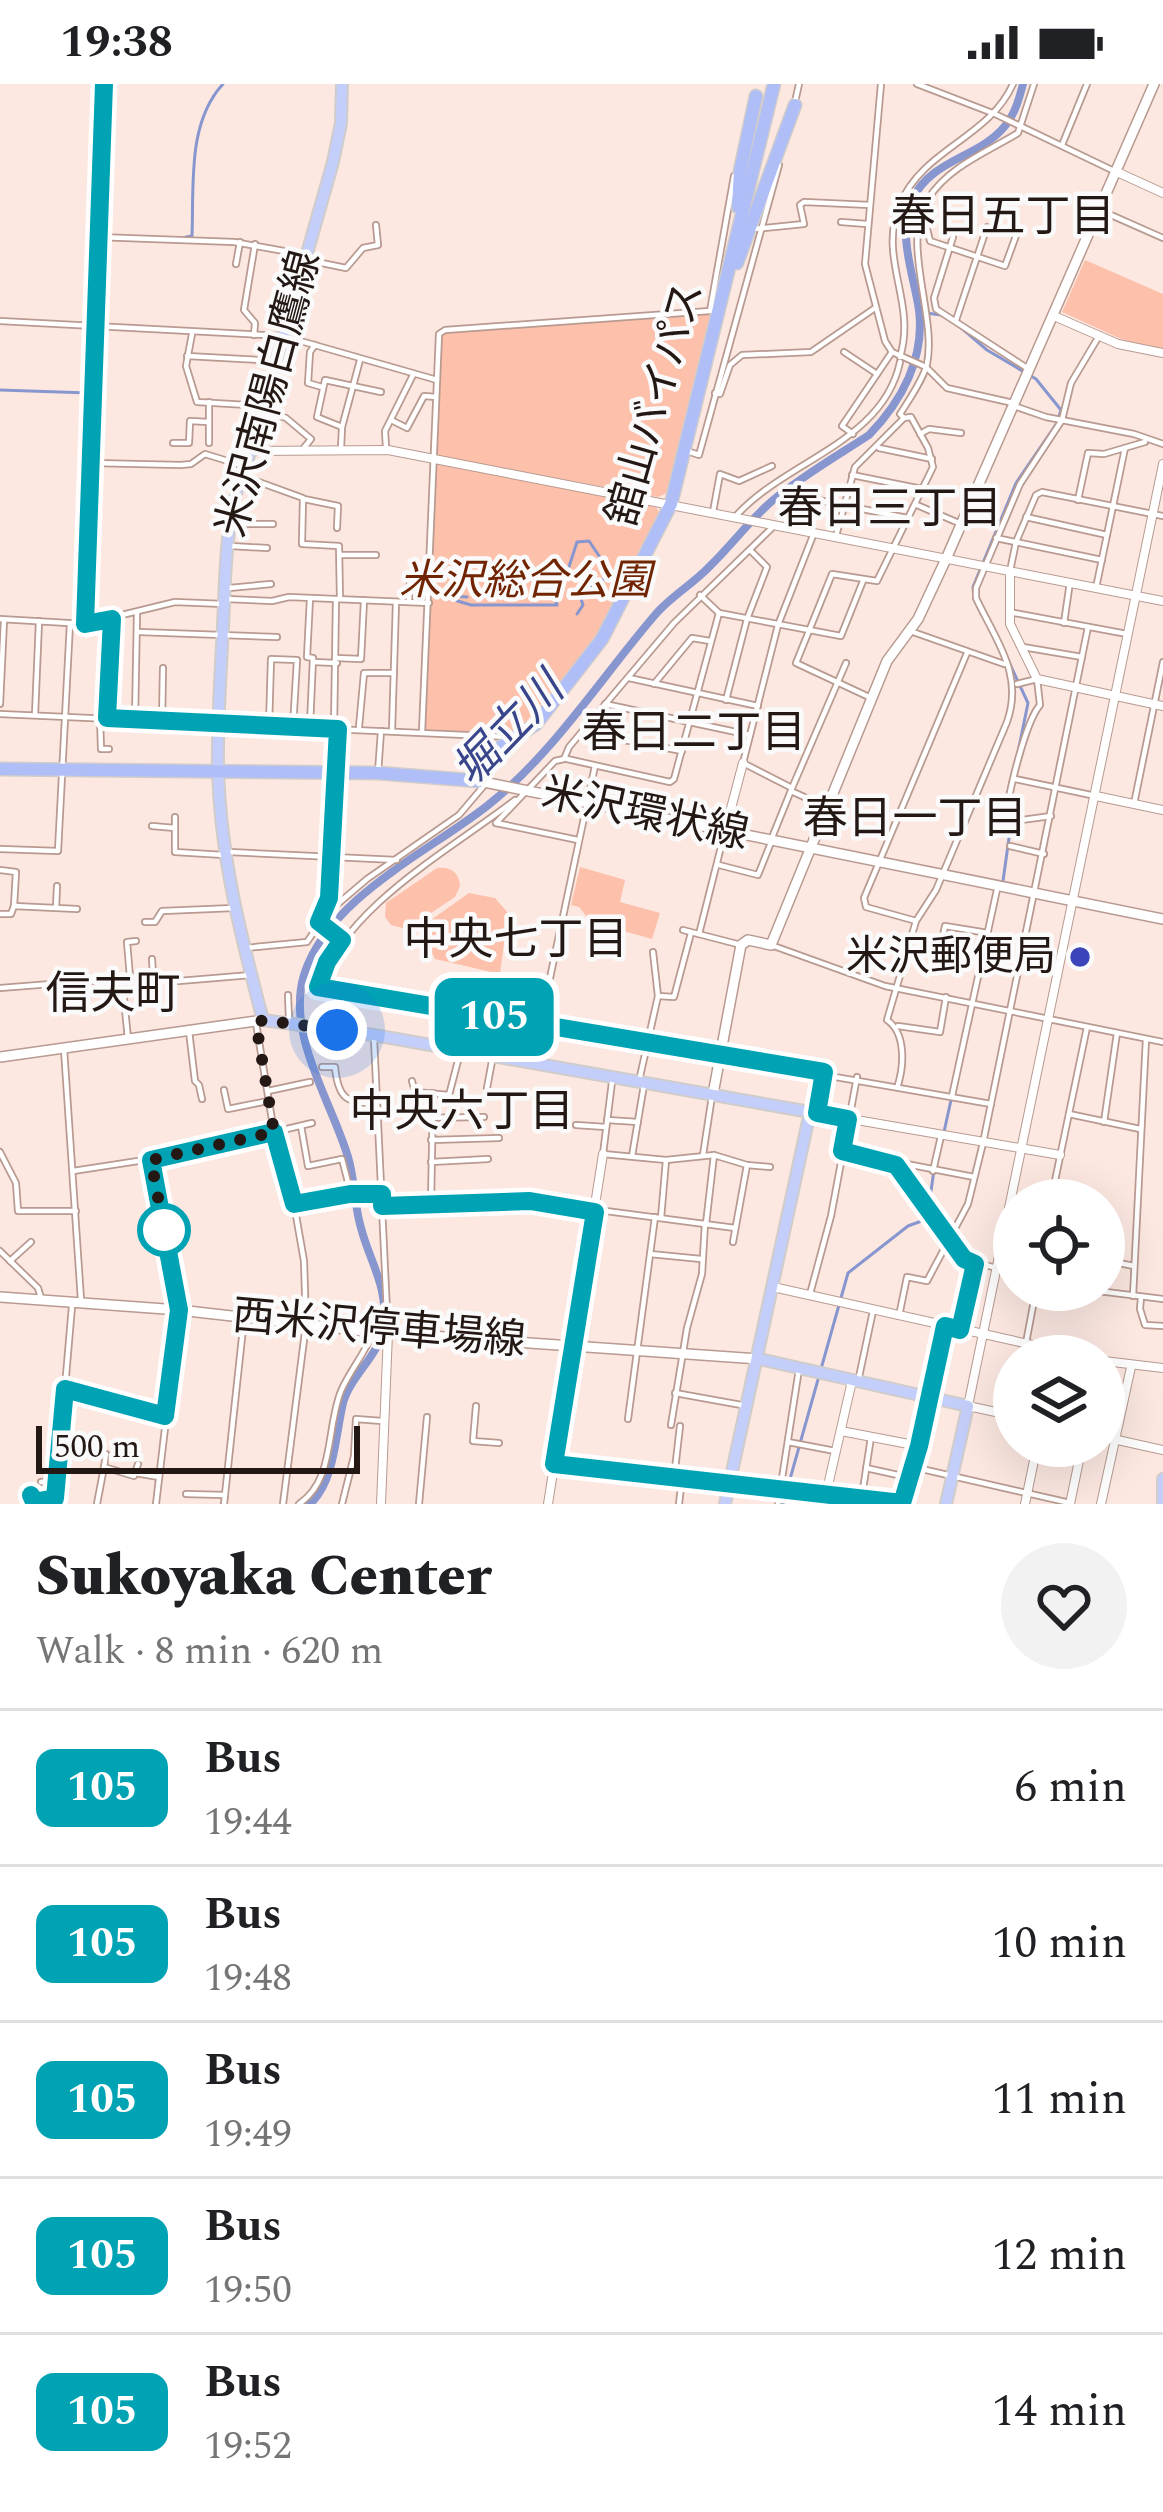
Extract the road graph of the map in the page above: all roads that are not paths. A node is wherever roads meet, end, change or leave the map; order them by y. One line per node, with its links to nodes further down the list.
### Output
1 (104, 84): 28 (street)
2 (341, 84): 34 (main road, 米沢南陽白鷹線)
3 (774, 84): 37 (highway, 舘山バイパス)
4 (800, 84): 12 (street)
5 (881, 84): 18 (street)
6 (916, 84): 13 (street)
7 (1012, 84): 13 (street)
8 (1034, 84): 14 (street)
9 (1087, 84): 15 (street)
10 (1154, 84): 16 (main road)
11 (758, 90): 37 (highway); 59 (street)
12 (795, 105): 23 (street); 37 (highway)
13 (995, 114): 14 (street); 53 (street)
14 (1022, 127): 15 (street); 55 (street)
15 (1061, 147): 16 (street)
16 (1118, 172): 17 (street); 19 (main road)
17 (1163, 193)
18 (870, 205): 21 (street); 23 (street)
19 (1100, 211): 30 (street); 39 (main road)
20 (841, 222): 21 (street)
21 (867, 224): 38 (street)
22 (376, 225): 34 (street)
23 (764, 226): 25 (street); 63 (street)
24 (988, 226): 35 (street)
25 (754, 229)
26 (927, 229): 33 (street)
27 (1017, 233): 35 (street)
28 (98, 237): 31 (street); 42 (street)
29 (953, 237): 33 (street)
30 (1163, 238)
31 (240, 242): 32 (street); 36 (street)
32 (255, 244): 34 (street); 44 (street)
33 (950, 248): 35 (street); 40 (street)
34 (306, 257): 45 (main road, 米沢南陽白鷹線)
35 (976, 257): 40 (street)
36 (236, 264)
37 (725, 286): 86 (highway, 舘山バイパス)
38 (875, 308): 49 (street); 63 (street)
39 (1054, 316): 46 (street); 56 (main road)
40 (956, 320): 56 (street)
41 (0, 321): 42 (street)
42 (95, 325): 43 (street); 91 (street)
43 (191, 334): 44 (street); 51 (street)
44 (254, 336): 45 (street)
45 (284, 336): 47 (street); 54 (main road, 米沢南陽白鷹線)
46 (1099, 336): 50 (street); 70 (street)
47 (315, 346): 52 (street); 61 (street)
48 (844, 352): 57 (street)
49 (892, 352): 53 (street); 57 (street)
50 (1163, 353)
51 (187, 356): 54 (street); 65 (street)
52 (360, 358): 58 (street); 60 (street)
53 (901, 359): 55 (street); 74 (street)
54 (277, 361): 67 (main road, 米沢南陽白鷹線)
55 (924, 366): 66 (street); 68 (street)
56 (1030, 370): 66 (main road)
57 (877, 374): 74 (street)
58 (413, 375): 59 (street); 69 (street)
59 (437, 380): 64 (street)
60 (353, 386): 61 (street); 62 (street); 72 (street)
61 (322, 387): 72 (street)
62 (381, 392)
63 (715, 392): 86 (street)
64 (436, 397): 69 (street); 89 (street)
65 (209, 402): 67 (street); 71 (street)
66 (1014, 405): 70 (street); 111 (main road)
67 (263, 408): 84 (street); 87 (main road, 米沢南陽白鷹線)
68 (904, 418): 75 (street); 82 (street)
69 (391, 420): 85 (street)
70 (1059, 420): 76 (street); 117 (street)
71 (209, 422): 78 (street); 79 (street)
72 (342, 427): 81 (street)
73 (961, 433): 75 (street)
74 (854, 434): 106 (street)
75 (920, 434): 90 (street)
76 (1146, 441): 80 (street); 83 (street)
77 (173, 443): 78 (street)
78 (189, 443): 88 (street)
79 (209, 443)
80 (1163, 444)
81 (341, 448): 84 (street); 85 (street)
82 (878, 448): 90 (street); 95 (street)
83 (1125, 448): 99 (street); 103 (street)
84 (303, 449): 87 (street)
85 (386, 449): 89 (street)
86 (686, 450): 100 (highway, 舘山バイパス)
87 (251, 451): 94 (main road, 米沢南陽白鷹線)
88 (205, 454): 91 (street); 94 (street)
89 (434, 458): 100 (street); 143 (street)
90 (932, 459): 96 (street)
91 (91, 463): 153 (street)
92 (1163, 464): 105 (street)
93 (772, 466): 104 (street)
94 (242, 471): 97 (street); 109 (main road, 米沢南陽白鷹線)
95 (852, 475): 96 (street); 102 (street)
96 (922, 489): 101 (street)
97 (304, 499): 113 (street); 123 (street)
98 (818, 500): 102 (street)
99 (1078, 500): 103 (street); 108 (street)
100 (670, 503): 104 (street); 205 (highway, 舘山バイパス)
101 (916, 504): 107 (street); 111 (street)
102 (844, 505): 107 (street); 116 (street)
103 (1113, 507): 105 (street); 115 (street)
104 (713, 512): 106 (street)
105 (1158, 515): 135 (street)
106 (737, 518): 112 (street)
107 (909, 518): 121 (street)
108 (1026, 518): 115 (street); 118 (street)
109 (228, 524): 110 (street); 119 (main road, 米沢南陽白鷹線)
110 (273, 524)
111 (962, 524): 125 (main road)
112 (775, 525): 114 (street); 122 (street)
113 (337, 529)
114 (814, 532): 116 (street); 154 (street)
115 (1107, 535): 126 (street)
116 (836, 536): 121 (street)
117 (996, 538): 118 (street); 127 (street)
118 (1016, 542): 126 (street); 128 (street)
119 (226, 546): 120 (street); 136 (main road, 米沢南陽白鷹線)
120 (267, 548)
121 (894, 548): 125 (street); 130 (street)
122 (752, 550): 134 (street); 148 (street)
123 (340, 555): 124 (street); 138 (street)
124 (376, 555)
125 (946, 559): 127 (street); 157 (main road)
126 (1102, 560): 133 (street)
127 (986, 566): 128 (street); 170 (street)
128 (1010, 571): 131 (street); 144 (street)
129 (410, 578): 142 (street)
130 (863, 580): 156 (street); 156 (street)
131 (1070, 582): 133 (street); 151 (street)
132 (271, 584): 136 (street)
133 (1096, 588): 135 (street)
134 (700, 595): 146 (street); 173 (street)
135 (1135, 595): 140 (street); 160 (street)
136 (224, 597): 137 (street); 145 (street); 159 (main road, 米沢南陽白鷹線)
137 (310, 598): 138 (street); 167 (street)
138 (338, 599): 139 (street); 166 (street)
139 (364, 600): 141 (street); 166 (street)
140 (1163, 601)
141 (396, 602): 142 (street); 172 (street)
142 (410, 602): 143 (street)
143 (429, 603): 202 (street)
144 (1009, 612): 151 (street); 163 (street)
145 (137, 613): 147 (street); 158 (street)
146 (718, 613): 148 (street); 162 (street)
147 (112, 619): 153 (street); 190 (street)
148 (747, 619): 154 (street); 182 (street)
149 (2, 620): 150 (street); 183 (street)
150 (40, 621): 152 (street); 188 (street)
151 (1064, 622): 155 (street)
152 (70, 623): 153 (street); 189 (street)
153 (85, 624)
154 (778, 625): 156 (street); 186 (street)
155 (1088, 627): 160 (street); 165 (street)
156 (810, 631): 176 (street)
157 (911, 631): 164 (street); 181 (main road)
158 (139, 632): 159 (street); 191 (street)
159 (222, 634): 161 (street); 194 (main road, 米沢南陽白鷹線)
160 (1127, 634): 180 (street)
161 (277, 638)
162 (710, 641): 175 (street); 179 (street)
163 (1020, 647): 165 (street); 174 (street)
164 (967, 653): 170 (street); 240 (street)
165 (1082, 657): 178 (street)
166 (336, 661): 167 (street); 198 (street)
167 (313, 662): 197 (street)
168 (1163, 662): 185 (street)
169 (846, 663): 176 (street)
170 (1004, 664): 177 (street)
171 (163, 668): 192 (street)
172 (394, 673): 199 (street); 201 (street)
173 (628, 678): 175 (street); 184 (street)
174 (1037, 679): 177 (street); 178 (street); 216 (street)
175 (654, 683): 179 (street)
176 (837, 683): 181 (street); 219 (street)
177 (1015, 685): 243 (street)
178 (1076, 688): 180 (street); 218 (street)
179 (697, 693): 182 (street); 193 (street)
180 (1117, 696): 185 (street); 221 (street)
181 (871, 698): 224 (main road)
182 (727, 700): 186 (street)
183 (0, 704)
184 (605, 704): 193 (street); 203 (street)
185 (1159, 705): 223 (street)
186 (758, 706): 204 (street)
187 (0, 714): 188 (street)
188 (35, 715): 189 (street)
189 (65, 717): 190 (street); 212 (street)
190 (104, 718): 191 (street); 206 (street)
191 (135, 720): 192 (street)
192 (162, 721): 194 (street)
193 (689, 722): 204 (street); 207 (street)
194 (219, 723): 195 (street); 213 (main road, 米沢南陽白鷹線)
195 (269, 726): 196 (street); 196 (street)
196 (293, 727): 197 (street)
197 (310, 728): 198 (street)
198 (336, 729): 199 (street); 214 (street)
199 (359, 730): 200 (street)
200 (381, 731): 201 (street); 215 (street)
201 (392, 731): 202 (street)
202 (422, 732): 205 (street)
203 (582, 732): 207 (street); 208 (street)
204 (751, 735): 209 (street)
205 (522, 737): 217 (highway, 舘山バイパス)
206 (109, 749)
207 (682, 751): 210 (street)
208 (564, 759): 210 (street); 220 (street)
209 (743, 763): 219 (street); 230 (street)
210 (595, 766): 222 (street)
211 (0, 769): 212 (highway)
212 (63, 770): 213 (highway); 235 (street)
213 (218, 770): 214 (highway); 236 (main road, 米沢南陽白鷹線)
214 (335, 772): 215 (highway); 238 (street)
215 (378, 773): 217 (highway)
216 (1015, 779): 218 (street); 226 (street)
217 (487, 782): 220 (main road, 米沢環状線); 239 (street)
218 (1057, 788): 221 (street); 226 (street)
219 (791, 789): 224 (street); 232 (street)
220 (521, 793): 222 (main road, 米沢環状線); 231 (street); 262 (street)
221 (1096, 796): 223 (street); 247 (street)
222 (587, 803): 230 (main road, 米沢環状線); 231 (street)
223 (1134, 804): 225 (street)
224 (826, 807): 234 (main road)
225 (1163, 809)
226 (1051, 816): 237 (street)
227 (175, 817): 229 (street)
228 (152, 826): 229 (street)
229 (175, 828): 236 (street)
230 (725, 831): 232 (main road, 米沢環状線); 241 (street)
231 (579, 840): 284 (street)
232 (771, 840): 234 (main road, 米沢環状線); 241 (street)
233 (1010, 846): 237 (street)
234 (809, 848): 240 (main road, 米沢環状線); 265 (main road)
235 (0, 849)
236 (225, 853): 238 (street); 250 (main road, 米沢南陽白鷹線)
237 (1044, 854): 246 (street)
238 (332, 856): 239 (street); 253 (street)
239 (397, 860): 253 (street)
240 (879, 861): 243 (main road, 米沢環状線); 255 (street)
241 (717, 864): 260 (street)
242 (0, 870): 248 (street)
243 (942, 873): 244 (main road, 米沢環状線); 255 (street)
244 (998, 885): 246 (main road, 米沢環状線); 259 (street)
245 (57, 886): 249 (street)
246 (1036, 893): 247 (main road, 米沢環状線); 279 (street)
247 (1074, 902): 254 (main road, 米沢環状線); 281 (street)
248 (14, 906): 249 (street); 252 (street)
249 (56, 908): 251 (street)
250 (234, 908): 256 (street); 266 (main road, 米沢南陽白鷹線)
251 (77, 909)
252 (0, 914)
253 (326, 914): 257 (street)
254 (1163, 919)
255 (916, 921): 261 (street)
256 (145, 922)
257 (320, 923): 262 (street); 266 (street)
258 (682, 930): 260 (street)
259 (988, 933): 261 (street); 278 (street)
260 (695, 934): 264 (street); 276 (street)
261 (910, 937): 273 (street)
262 (340, 938): 274 (street)
263 (136, 941): 271 (street)
264 (741, 944): 265 (main road); 298 (main road)
265 (771, 945): 273 (street)
266 (243, 949): 269 (main road, 米沢南陽白鷹線)
267 (653, 952): 276 (street)
268 (152, 958): 270 (street)
269 (251, 975): 270 (street); 282 (main road, 米沢南陽白鷹線)
270 (154, 976): 271 (street)
271 (126, 978): 272 (street); 292 (street)
272 (0, 988)
273 (896, 988): 277 (street); 285 (street)
274 (344, 991): 280 (street); 288 (street)
275 (288, 994): 283 (street)
276 (658, 996): 295 (street)
277 (946, 998): 278 (street); 285 (street)
278 (972, 1003): 279 (street); 314 (street)
279 (1011, 1012): 281 (street); 318 (street)
280 (500, 1018): 284 (street); 300 (street)
281 (1049, 1018): 286 (street); 337 (street)
282 (259, 1022): 283 (main road); 289 (main road); 311 (street)
283 (290, 1023): 288 (main road)
284 (540, 1025): 295 (street)
285 (896, 1026): 308 (street)
286 (1087, 1027): 290 (street); 320 (street)
287 (450, 1028): 297 (street)
288 (337, 1030): 291 (main road)
289 (189, 1031): 292 (main road); 315 (street)
290 (1117, 1033): 293 (street); 325 (street)
291 (374, 1035): 297 (main road); 317 (street)
292 (128, 1039): 296 (main road)
293 (1146, 1039): 294 (street); 331 (street)
294 (1163, 1042)
295 (648, 1045): 298 (street); 306 (street)
296 (64, 1049): 299 (main road); 353 (street)
297 (454, 1049): 300 (main road); 312 (street)
298 (721, 1056): 302 (street); 313 (main road)
299 (0, 1057)
300 (495, 1057): 303 (main road); 309 (street)
301 (322, 1067): 317 (street)
302 (824, 1072): 304 (street); 319 (street)
303 (613, 1076): 306 (main road); 329 (street)
304 (857, 1077): 308 (street); 324 (street)
305 (412, 1081): 312 (street)
306 (642, 1081): 313 (main road); 326 (street)
307 (310, 1082): 311 (street)
308 (898, 1086): 314 (street)
309 (487, 1088)
310 (224, 1090): 316 (street)
311 (268, 1091): 316 (street)
312 (433, 1093): 323 (street)
313 (713, 1094): 319 (main road); 341 (street)
314 (952, 1096): 318 (street)
315 (202, 1100)
316 (268, 1101): 332 (street)
317 (377, 1103): 358 (street)
318 (992, 1104): 336 (street)
319 (813, 1112): 324 (street); 378 (main road)
320 (1069, 1114): 325 (street); 344 (street)
321 (484, 1117): 323 (street)
322 (415, 1118): 323 (street)
323 (431, 1118): 335 (street)
324 (848, 1119): 333 (street); 338 (street)
325 (1105, 1121): 331 (street)
326 (639, 1122): 329 (street); 343 (street)
327 (312, 1123): 330 (street)
328 (576, 1124): 329 (street)
329 (607, 1124): 340 (street)
330 (301, 1126): 332 (street); 357 (street)
331 (1142, 1129): 376 (street)
332 (274, 1132): 359 (street); 387 (street)
333 (941, 1136): 336 (street); 352 (street)
334 (499, 1138): 335 (street)
335 (431, 1139): 348 (street)
336 (983, 1143): 337 (street); 354 (street)
337 (1021, 1149): 344 (street); 355 (street)
338 (842, 1151): 350 (street); 381 (street)
339 (0, 1152): 362 (street)
340 (603, 1154): 343 (street); 363 (street)
341 (703, 1155): 342 (street); 346 (street)
342 (715, 1155): 349 (street); 365 (street)
343 (632, 1156): 346 (street)
344 (1060, 1156): 356 (street)
345 (488, 1159): 348 (street)
346 (666, 1160): 364 (street)
347 (138, 1161): 353 (street)
348 (431, 1162): 360 (street)
349 (747, 1165): 351 (street); 366 (street)
350 (896, 1165): 352 (street); 367 (street)
351 (770, 1167)
352 (933, 1171): 354 (street)
353 (73, 1172): 362 (street)
354 (974, 1177): 367 (street)
355 (1015, 1179)
356 (1055, 1179)
357 (350, 1194): 358 (street); 359 (street)
358 (382, 1194): 361 (street)
359 (294, 1204): 391 (street)
360 (431, 1205): 361 (street); 363 (street)
361 (382, 1206): 396 (street)
362 (76, 1211): 386 (street)
363 (595, 1212): 364 (street); 399 (street)
364 (658, 1217): 365 (street); 371 (street)
365 (705, 1224): 366 (street); 372 (street)
366 (735, 1228): 369 (street)
367 (948, 1238): 374 (street); 389 (street)
368 (31, 1242): 373 (street)
369 (733, 1242)
370 (0, 1251): 373 (street)
371 (650, 1254): 372 (street); 400 (street)
372 (700, 1259): 401 (street)
373 (10, 1261): 384 (street)
374 (975, 1264): 377 (street); 394 (street)
375 (1125, 1264): 376 (street)
376 (1134, 1266): 383 (street)
377 (993, 1268)
378 (772, 1287): 381 (street); 402 (main road)
379 (993, 1287): 397 (street)
380 (1125, 1295): 383 (street)
381 (809, 1296): 388 (street)
382 (0, 1297): 384 (main road, 西米沢停車場線)
383 (1137, 1297): 385 (street); 393 (street)
384 (40, 1298): 386 (main road, 西米沢停車場線)
385 (1163, 1299)
386 (77, 1301): 387 (main road, 西米沢停車場線); 409 (street)
387 (179, 1310): 390 (main road, 西米沢停車場線); 416 (street)
388 (873, 1310): 389 (street); 407 (street)
389 (899, 1316): 392 (street)
390 (244, 1317): 391 (main road, 西米沢停車場線); 452 (street)
391 (306, 1324): 395 (main road, 西米沢停車場線); 460 (street)
392 (945, 1326): 394 (street); 411 (street)
393 (1163, 1326)
394 (960, 1330): 397 (street)
395 (373, 1332): 396 (main road, 西米沢停車場線); 461 (street)
396 (387, 1333): 399 (main road, 西米沢停車場線); 419 (street)
397 (982, 1335): 398 (street); 414 (street)
398 (993, 1337)
399 (575, 1346): 400 (main road, 西米沢停車場線); 432 (street)
400 (638, 1351): 401 (main road, 西米沢停車場線); 418 (street)
401 (682, 1354): 402 (main road, 西米沢停車場線); 410 (street)
402 (758, 1359): 406 (main road); 413 (main road)
403 (1125, 1366): 404 (street)
404 (1131, 1367): 405 (street); 408 (street)
405 (1163, 1368)
406 (799, 1369): 407 (main road); 424 (street)
407 (855, 1382): 411 (main road); 422 (street)
408 (1125, 1386)
409 (65, 1389): 416 (street); 445 (street)
410 (676, 1393): 413 (street); 420 (street)
411 (929, 1398): 414 (main road); 427 (street)
412 (476, 1406): 426 (street)
413 (746, 1406): 447 (main road)
414 (968, 1406): 415 (street); 440 (main road)
415 (993, 1411)
416 (165, 1416): 441 (street)
417 (427, 1417): 464 (street)
418 (628, 1419)
419 (382, 1421): 462 (street); 463 (street)
420 (671, 1424)
421 (680, 1426): 443 (street)
422 (841, 1431): 423 (street); 429 (street)
423 (871, 1437): 427 (street); 438 (street)
424 (788, 1442): 429 (street); 448 (street)
425 (1125, 1442): 428 (street)
426 (499, 1444)
427 (919, 1446): 434 (street)
428 (1163, 1450)
429 (836, 1451): 449 (street)
430 (106, 1454): 433 (street)
431 (138, 1464): 439 (street)
432 (554, 1464): 443 (street); 465 (street)
433 (104, 1467): 439 (street); 457 (street)
434 (913, 1467): 440 (street); 442 (street)
435 (1033, 1467): 453 (street)
436 (1078, 1467): 470 (street)
437 (1105, 1467): 471 (street)
438 (866, 1468): 442 (street); 454 (street)
439 (135, 1473): 441 (street)
440 (952, 1475): 453 (street); 469 (main road)
441 (159, 1477): 458 (street)
442 (907, 1477): 456 (street)
443 (678, 1478): 447 (street); 466 (street)
444 (1163, 1479): 472 (main road)
445 (57, 1480): 446 (street); 455 (street)
446 (41, 1481)
447 (730, 1484): 448 (street); 467 (main road)
448 (780, 1489): 449 (street); 468 (street)
449 (826, 1493): 454 (street)
450 (186, 1494): 452 (street)
451 (31, 1495): 455 (street)
452 (225, 1495): 459 (street)
453 (1026, 1498): 470 (street)
454 (861, 1500): 456 (street)
455 (55, 1501)
456 (901, 1503)
457 (97, 1504)
458 (156, 1504)
459 (224, 1504)
460 (284, 1504)
461 (299, 1504)
462 (343, 1504)
463 (381, 1504)
464 (419, 1504)
465 (548, 1504)
466 (680, 1504)
467 (725, 1504)
468 (778, 1504)
469 (946, 1504)
470 (1070, 1504)
471 (1101, 1504)
472 (1163, 1504)

